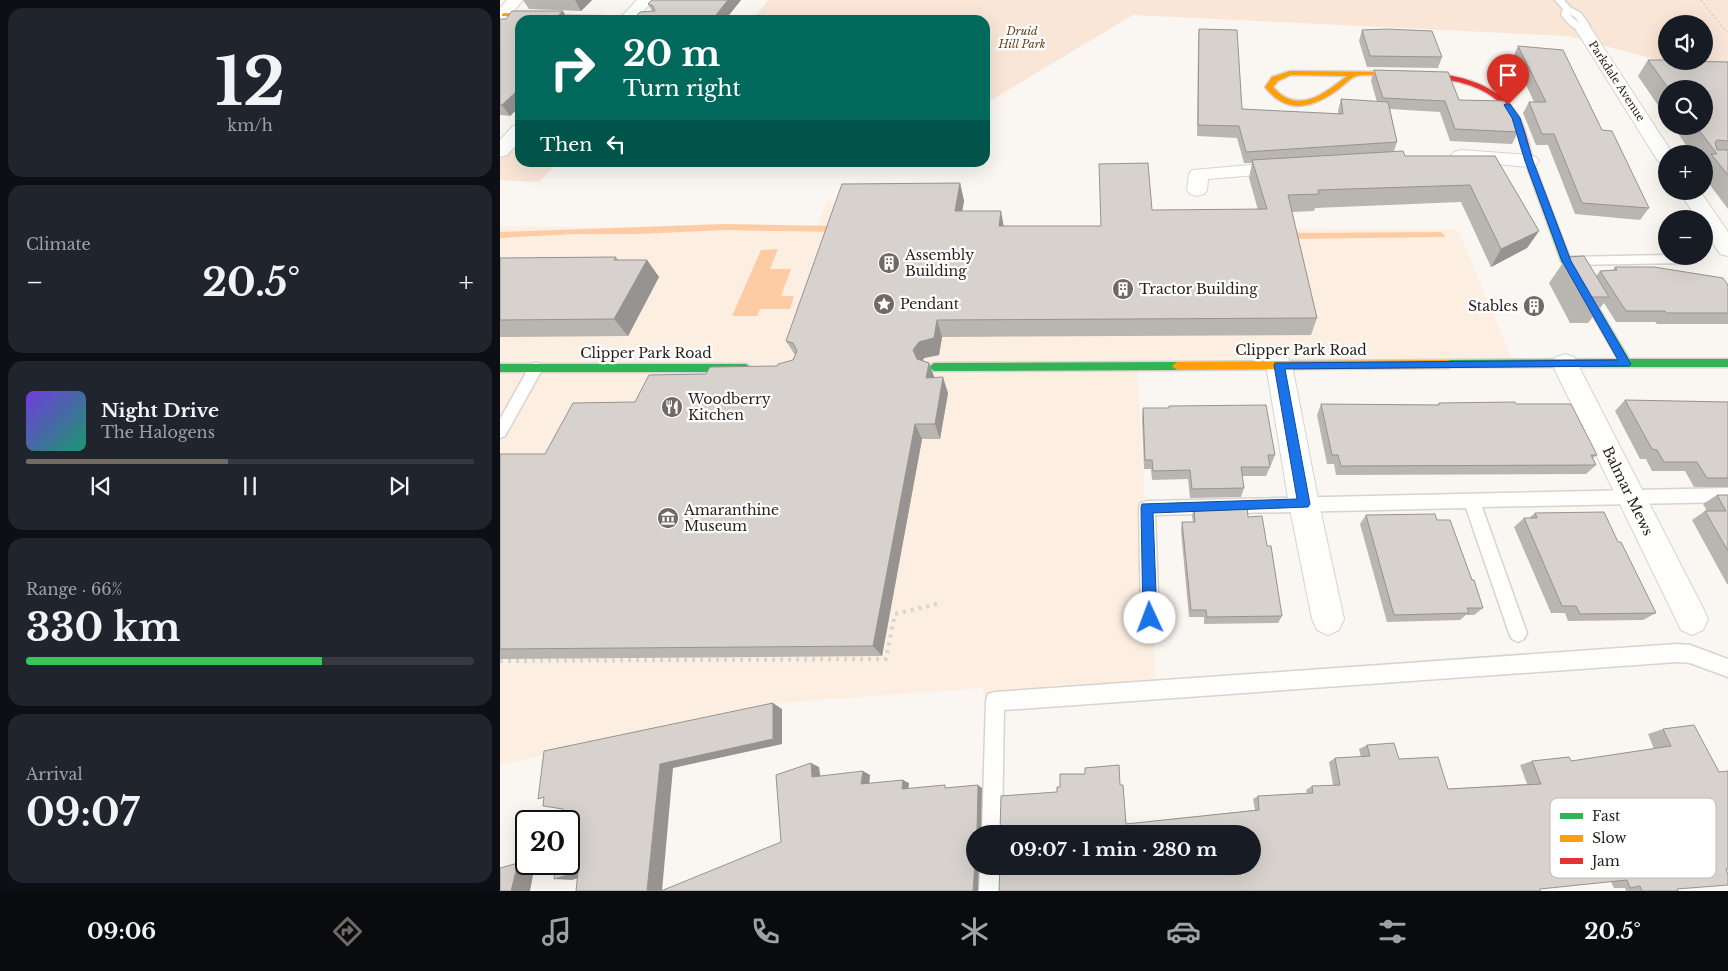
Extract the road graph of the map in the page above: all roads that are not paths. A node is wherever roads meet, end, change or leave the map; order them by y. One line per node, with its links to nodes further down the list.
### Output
1 (515, 0): 5 (street)
2 (646, 0): 4 (street)
3 (1559, 0): 7 (lane)
4 (631, 15)
5 (502, 16): 6 (street)
6 (515, 16)
7 (1584, 30): 10 (street, Parkdale Avenue)
8 (1353, 74): 8 (street); 13 (street)
9 (515, 135): 11 (street)
10 (1658, 146)
11 (500, 151)
12 (1444, 157): 13 (street)
13 (1529, 161): 20 (street)
14 (1307, 167): 15 (street)
15 (1197, 190)
16 (1697, 200): 17 (street)
17 (1722, 230): 18 (street)
18 (1728, 250)
19 (1658, 259): 20 (lane)
20 (1566, 261): 23 (street)
21 (1728, 363): 23 (street, Clipper Park Road)
22 (1565, 364): 23 (street, Clipper Park Road); 24 (street, Clipper Park Road); 31 (street, Balmar Mews)
23 (1626, 364)
24 (1279, 365): 25 (street, Clipper Park Road); 33 (street)
25 (934, 367)
26 (500, 368): 27 (street, Clipper Park Road)
27 (536, 368): 28 (street, Clipper Park Road); 29 (lane)
28 (754, 368)
29 (500, 432)
30 (1728, 494): 31 (lane)
31 (1631, 498): 32 (lane); 36 (street, Balmar Mews)
32 (1471, 500): 33 (lane); 37 (lane)
33 (1304, 504): 34 (lane); 35 (street)
34 (1150, 618)
35 (1328, 619)
36 (1692, 619)
37 (1518, 633)
38 (1728, 668): 39 (lane)
39 (992, 825)
40 (991, 875): 41 (lane)
41 (990, 891)

